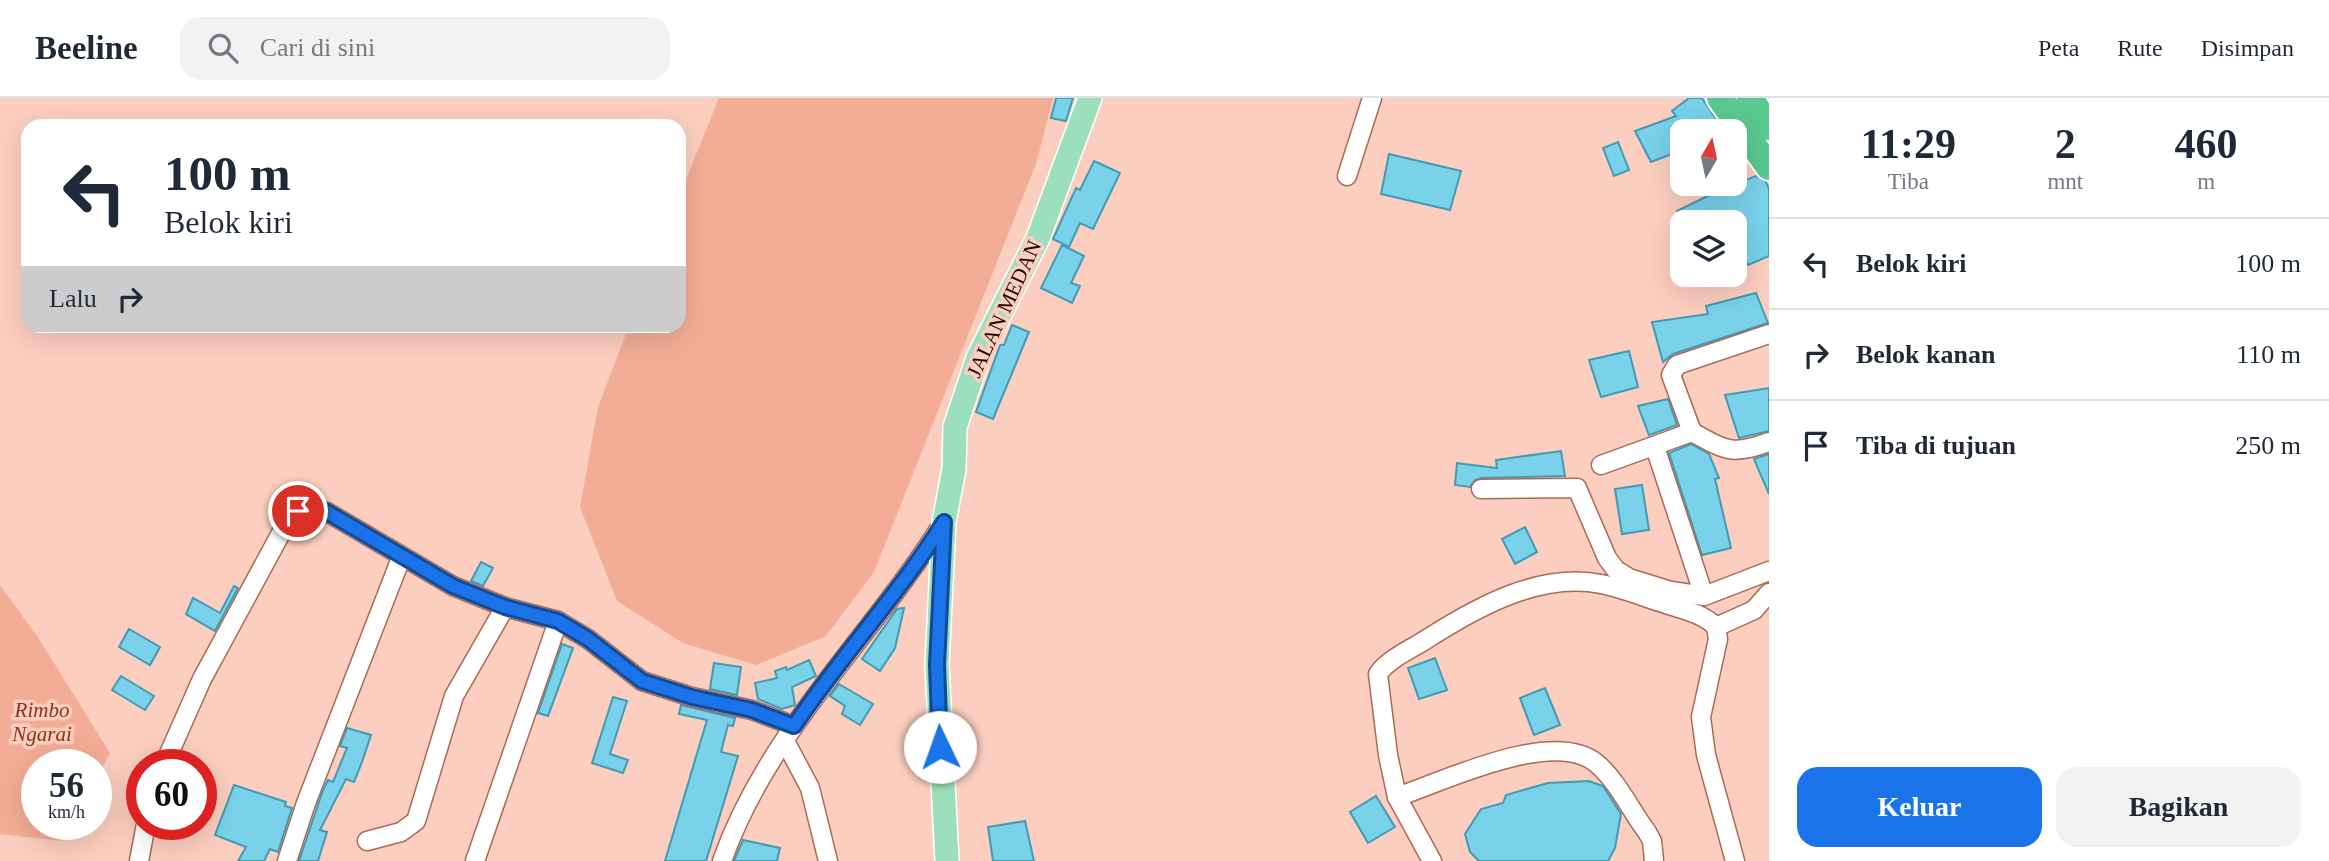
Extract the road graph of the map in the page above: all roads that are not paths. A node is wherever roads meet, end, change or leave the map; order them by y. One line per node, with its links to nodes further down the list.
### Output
1 (1090, 98): 14 (main road, JALAN MEDAN)
2 (1372, 98): 7 (street)
3 (1720, 98): 6 (highway)
4 (1750, 98): 5 (highway)
5 (1769, 127)
6 (1769, 167)
7 (1347, 176)
8 (1769, 334): 9 (street)
9 (1692, 432): 10 (street); 11 (street)
10 (1769, 442)
11 (1656, 447): 12 (street); 18 (street)
12 (1601, 465)
13 (1481, 489): 18 (street)
14 (944, 522): 23 (street); 33 (main road, JALAN MEDAN)
15 (401, 558): 19 (street); 24 (street); 29 (street)
16 (1769, 571): 18 (street)
17 (1769, 593): 20 (street)
18 (1704, 596)
19 (505, 607): 21 (street); 27 (street)
20 (1762, 611): 22 (street)
21 (558, 621): 23 (street); 30 (street)
22 (1716, 627): 25 (street); 36 (street)
23 (789, 733): 31 (street); 32 (street)
24 (171, 749)
25 (1397, 797): 34 (street); 35 (street)
26 (143, 840): 28 (street)
27 (367, 841)
28 (139, 861)
29 (287, 861)
30 (475, 861)
31 (722, 861)
32 (828, 861)
33 (947, 861)
34 (1432, 861)
35 (1654, 861)
36 (1735, 861)

